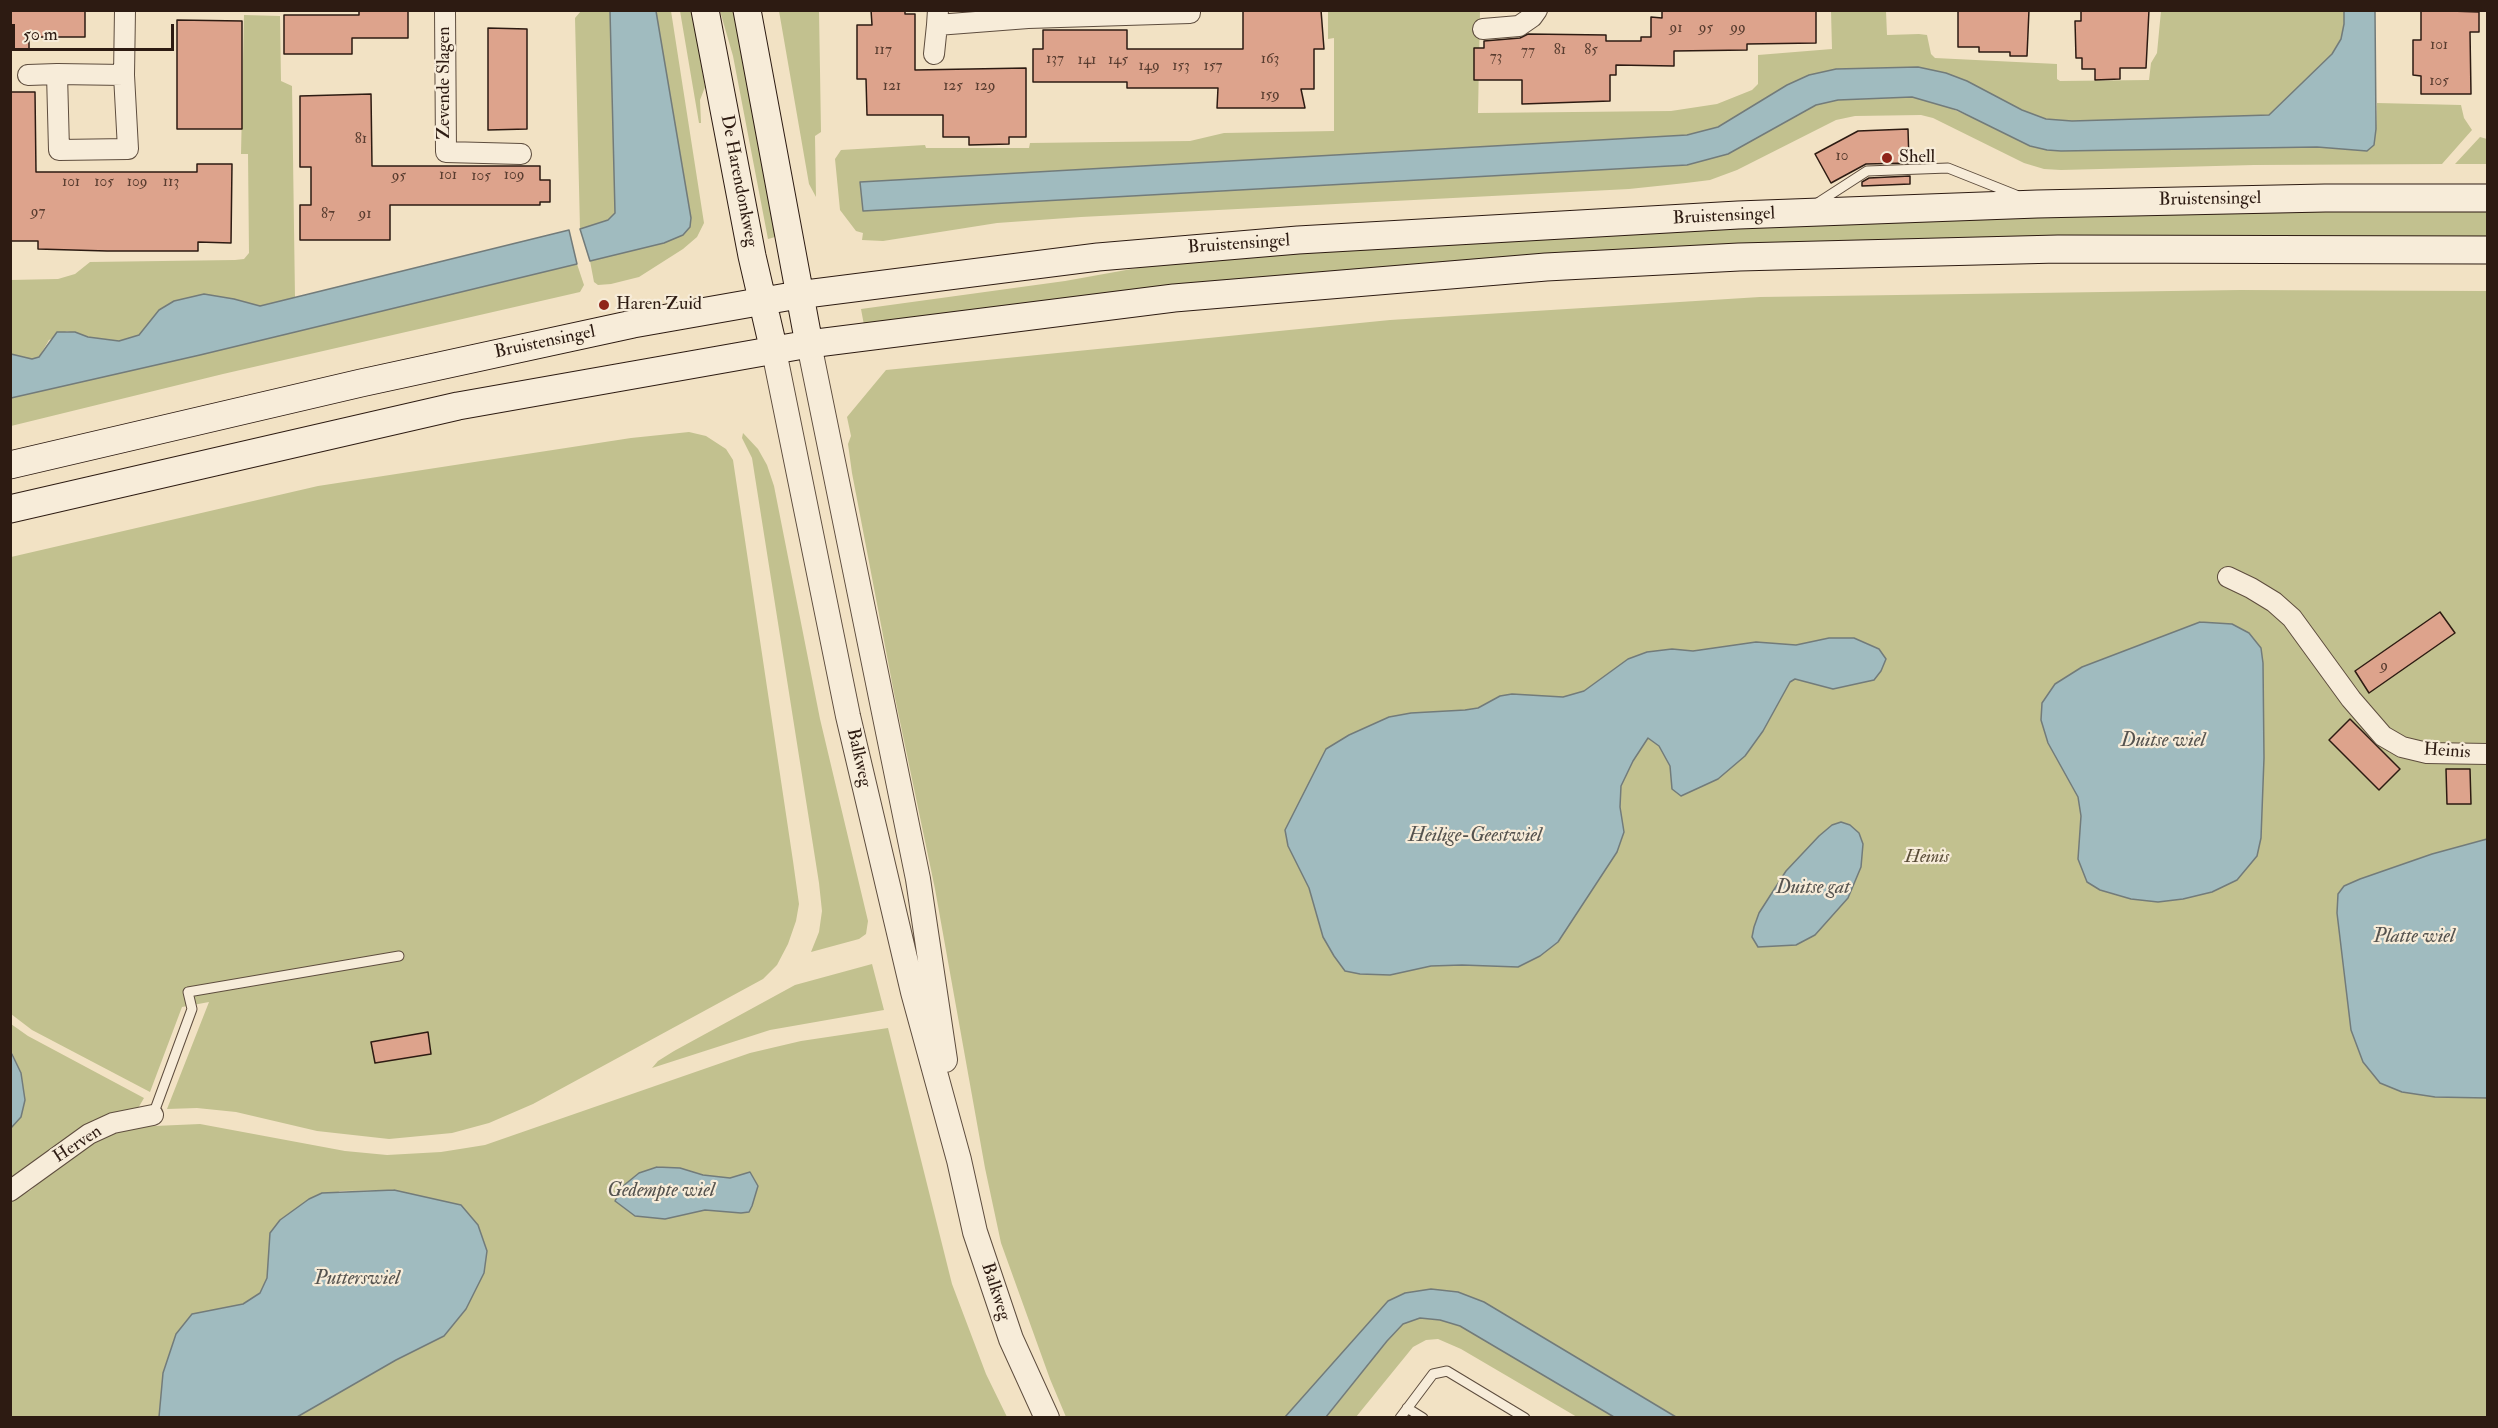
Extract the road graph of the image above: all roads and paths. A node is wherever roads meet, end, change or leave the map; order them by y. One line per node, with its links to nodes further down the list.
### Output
1 (125, 10): 12 (street)
2 (445, 10): 13 (street, Zevende Slagen)
3 (705, 10): 19 (main road, De Harendonkweg)
4 (747, 10): 18 (main road, De Harendonkweg)
5 (1190, 10): 7 (street)
6 (1536, 10): 8 (street)
7 (938, 18): 9 (street)
8 (1483, 28)
9 (934, 54)
10 (57, 74): 11 (street); 12 (street); 12 (street)
11 (28, 75)
12 (124, 75)
13 (521, 154)
14 (2487, 198): 15 (main road, Bruistensingel)
15 (2037, 204): 16 (main road, Bruistensingel); 16 (lane)
16 (1802, 213): 18 (main road, Bruistensingel)
17 (2487, 250): 20 (main road)
18 (798, 295): 19 (main road, Bruistensingel); 20 (main road, De Harendonkweg)
19 (762, 301): 21 (main road, De Harendonkweg); 22 (main road, Bruistensingel)
20 (809, 344): 21 (main road); 28 (street, Balkweg)
21 (774, 351): 23 (main road); 28 (street, Balkweg)
22 (10, 465)
23 (10, 509)
24 (2228, 577): 25 (street, Heinis)
25 (2487, 754)
26 (399, 956): 27 (lane)
27 (153, 1115): 29 (street, Herven)
28 (959, 1160): 31 (street, Balkweg)
29 (10, 1191)
30 (1407, 1408): 32 (lane); 33 (lane); 34 (lane)
31 (1047, 1418)
32 (1400, 1418)
33 (1423, 1418)
34 (1525, 1418)

